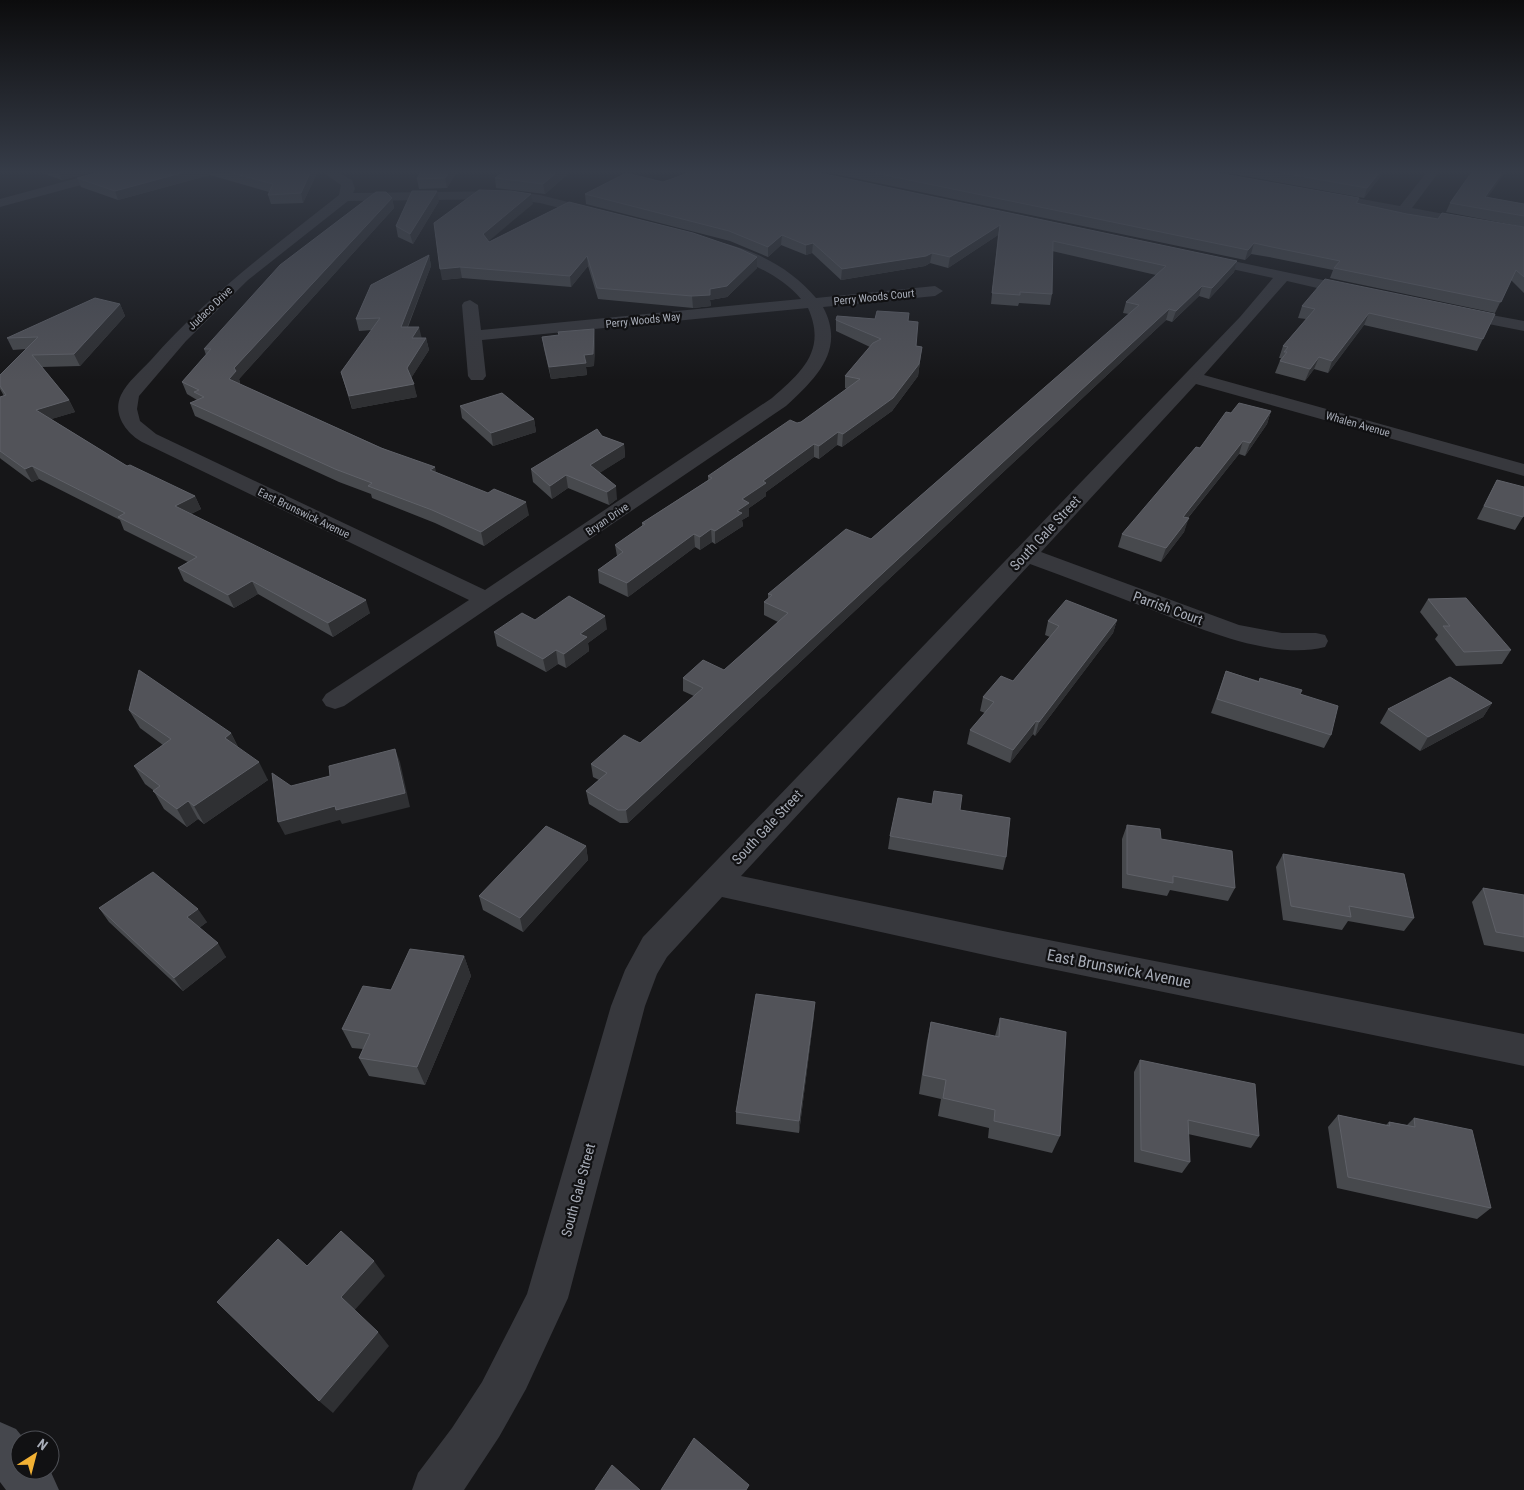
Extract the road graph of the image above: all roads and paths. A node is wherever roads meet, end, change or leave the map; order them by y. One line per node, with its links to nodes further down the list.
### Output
1 (285, 243): 14 (street, Judaco Drive)
2 (712, 244): 7 (street)
3 (1186, 255): 4 (street)
4 (1284, 276): 6 (street); 13 (street, South Gale Street)
5 (935, 291): 7 (street, Perry Woods Court)
6 (1369, 295)
7 (812, 303): 11 (street, Perry Woods Way); 17 (street, Bryan Drive)
8 (470, 306): 11 (street)
9 (1436, 309): 10 (street)
10 (1524, 326)
11 (474, 336): 12 (street)
12 (478, 376)
13 (1192, 377): 15 (street, Whalen Avenue); 16 (street, South Gale Street)
14 (129, 420): 17 (street, East Brunswick Avenue)
15 (1524, 470)
16 (1025, 554): 18 (street, Parrish Court); 20 (street, South Gale Street)
17 (485, 599): 19 (street, Bryan Drive)
18 (1316, 641)
19 (335, 700)
20 (714, 883): 21 (street, East Brunswick Avenue); 24 (street, South Gale Street)
21 (1524, 1050)
22 (0, 1445): 23 (main road)
23 (36, 1490)
24 (435, 1490)

